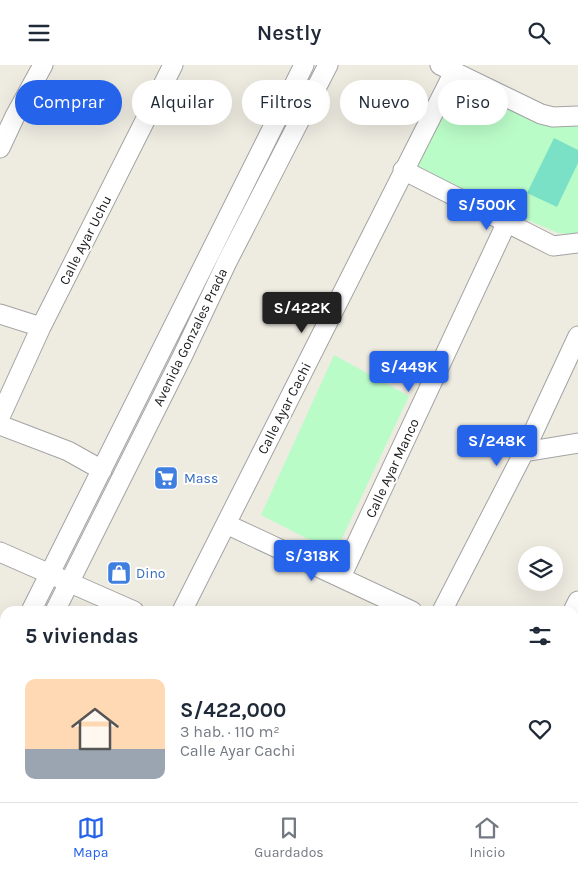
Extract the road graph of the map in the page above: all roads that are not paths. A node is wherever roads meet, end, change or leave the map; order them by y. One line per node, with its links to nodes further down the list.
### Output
1 (43, 65): 6 (street)
2 (173, 65): 13 (street, Calle Ayar Uchu)
3 (304, 65): 21 (street, Avenida Gonzales Prada)
4 (328, 65): 26 (street, Avenida Gonzales Prada)
5 (447, 69): 7 (street); 9 (street, Calle Ayar Cachi)
6 (7, 113): 8 (street)
7 (578, 116)
8 (0, 148)
9 (403, 170): 10 (street); 22 (street, Calle Ayar Cachi)
10 (507, 222): 11 (street); 25 (street, Calle Ayar Manco)
11 (578, 243)
12 (0, 314): 13 (street)
13 (41, 327): 17 (street, Calle Ayar Uchu)
14 (578, 336): 16 (street)
15 (578, 376): 16 (street)
16 (559, 378): 20 (street)
17 (0, 417)
18 (0, 425): 21 (street)
19 (578, 443): 20 (street)
20 (524, 452): 32 (street)
21 (102, 470): 24 (street, Avenida Gonzales Prada)
22 (226, 523): 25 (street); 30 (street, Calle Ayar Cachi)
23 (0, 552): 24 (street)
24 (49, 573): 26 (street); 27 (street, Avenida Gonzales Prada)
25 (341, 577): 31 (street)
26 (68, 582): 28 (street, Avenida Gonzales Prada); 29 (street)
27 (33, 606)
28 (57, 606)
29 (123, 606)
30 (184, 606)
31 (402, 606)
32 (445, 606)

